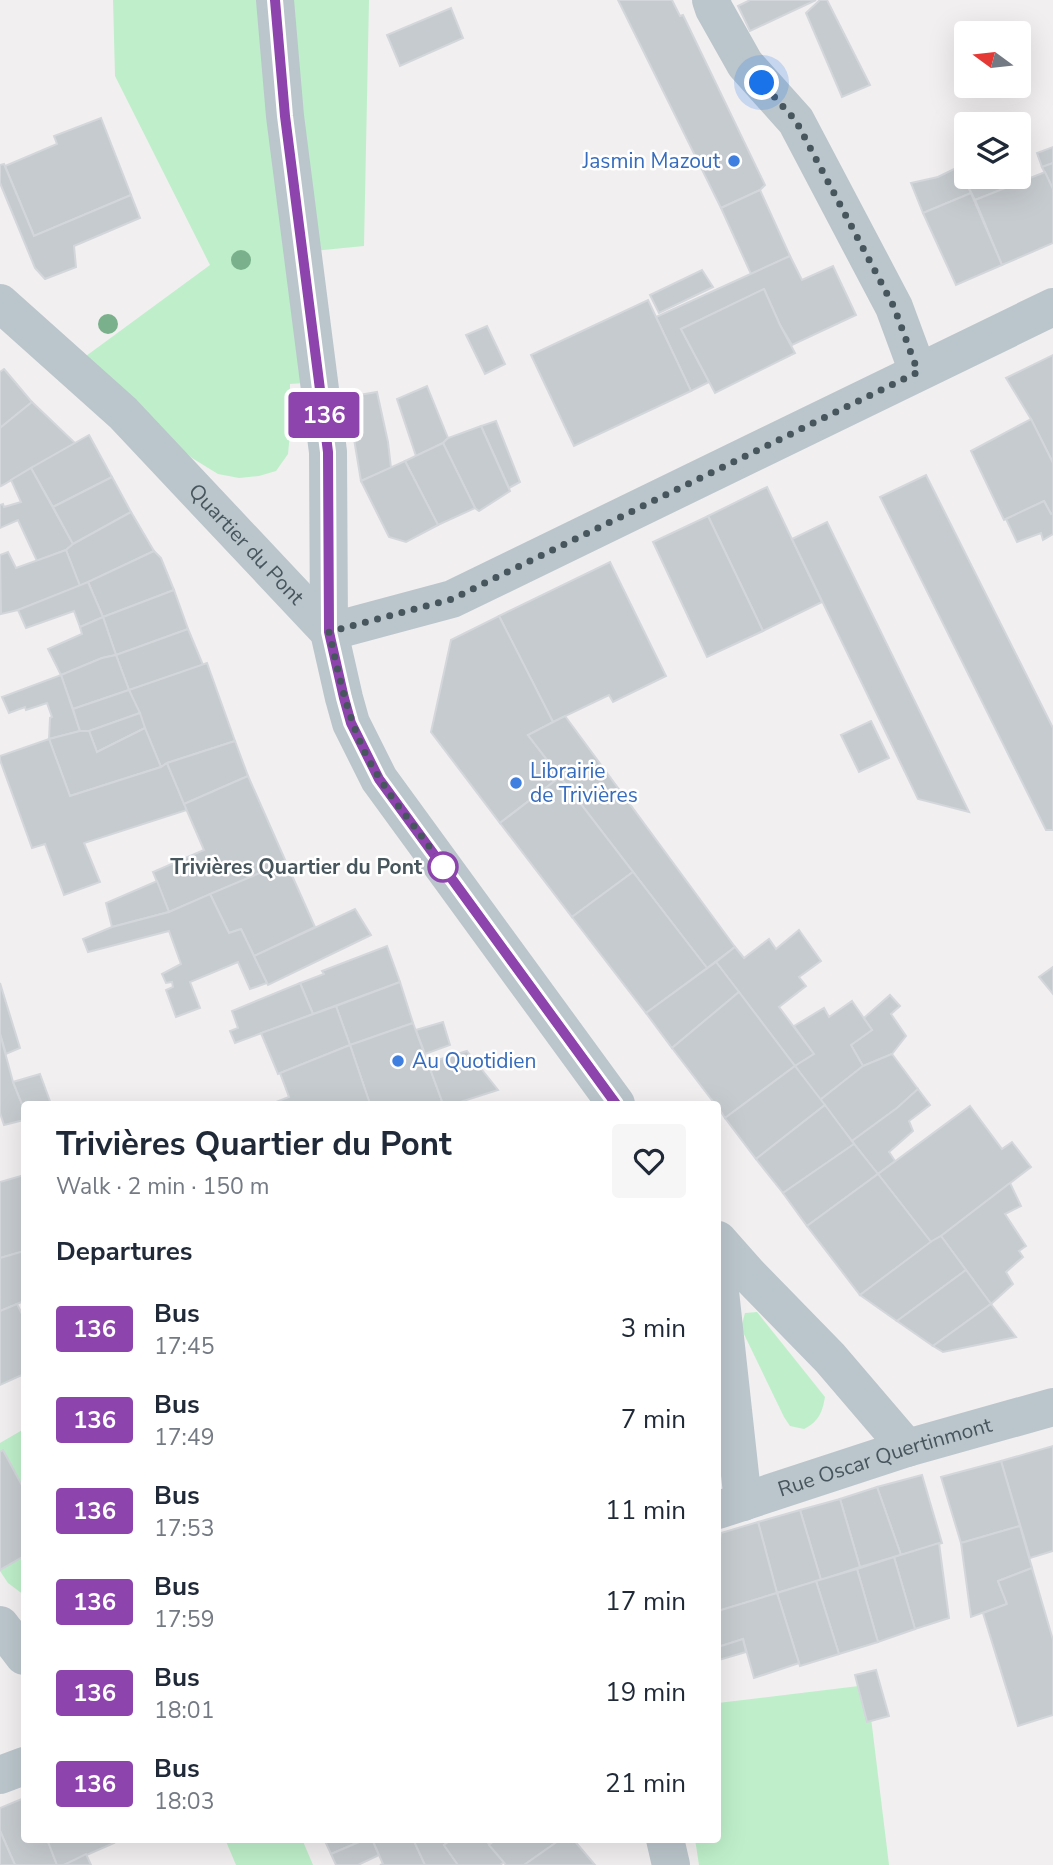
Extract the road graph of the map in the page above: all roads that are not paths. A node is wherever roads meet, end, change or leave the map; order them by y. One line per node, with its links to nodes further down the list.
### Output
1 (275, 0): 6 (street)
2 (711, 0): 5 (street)
3 (0, 303): 6 (street, Quartier du Pont)
4 (1053, 307): 5 (street)
5 (918, 372): 6 (street)
6 (329, 632): 7 (street)
7 (614, 1101)
8 (721, 1243): 11 (street)
9 (721, 1303): 12 (street)
10 (1053, 1407): 11 (street, Rue Oscar Quertinmont)
11 (907, 1448): 12 (street, Rue Oscar Quertinmont)
12 (730, 1506)
13 (0, 1625): 14 (street)
14 (21, 1652)
15 (21, 1767): 16 (street)
16 (0, 1775)
17 (666, 1843): 18 (street)
18 (671, 1865)

